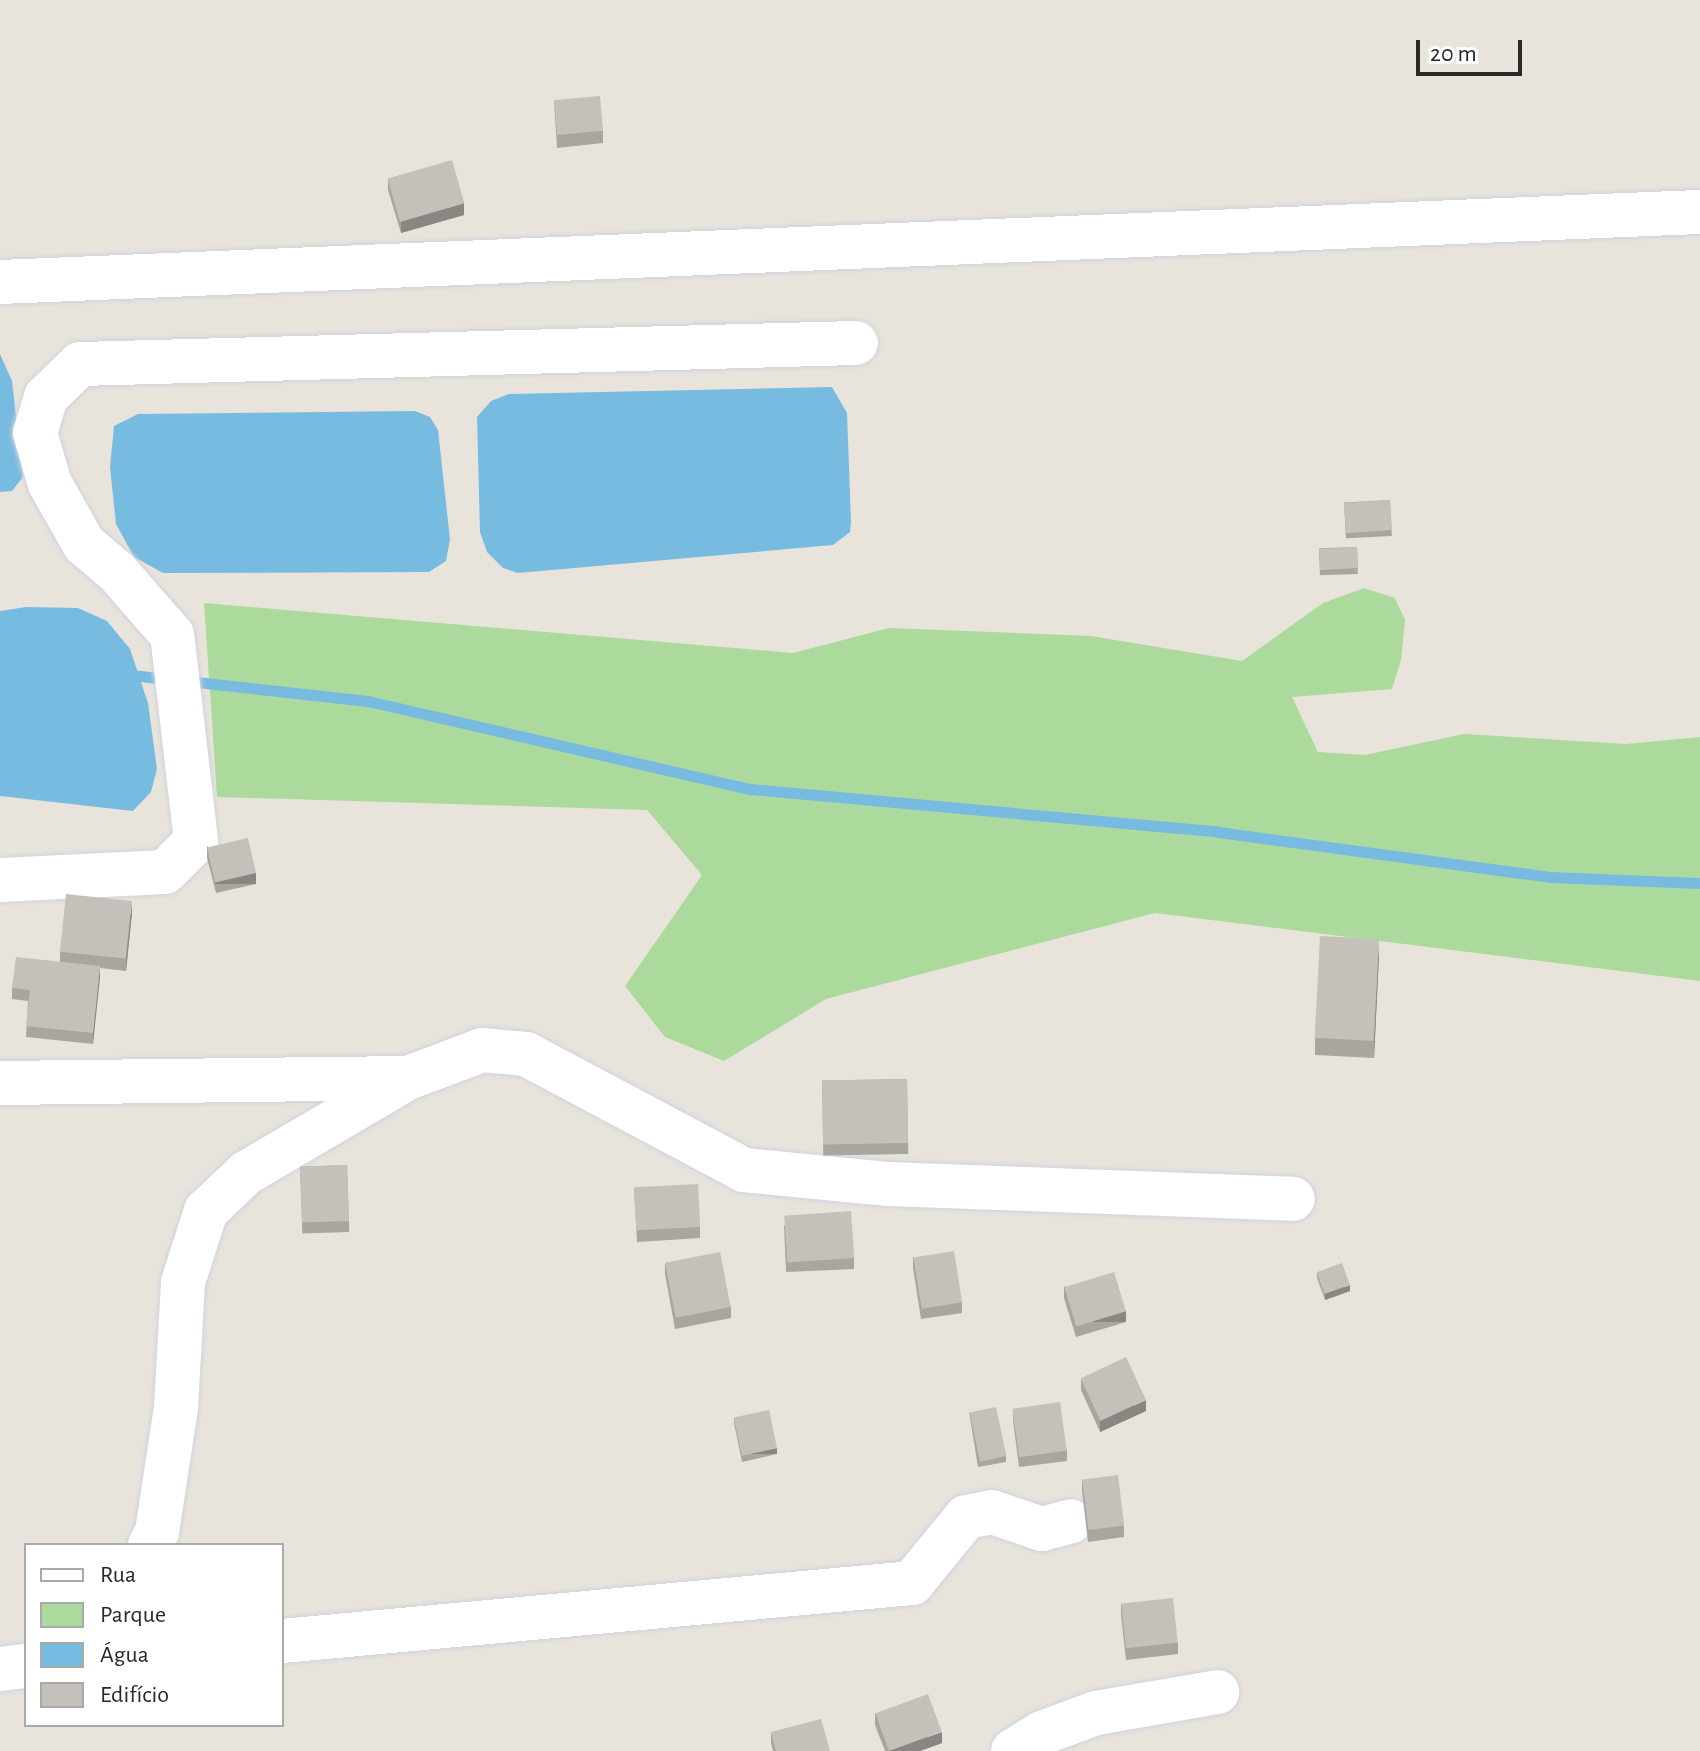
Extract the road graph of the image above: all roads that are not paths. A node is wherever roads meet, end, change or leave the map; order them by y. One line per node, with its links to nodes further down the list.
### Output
1 (1700, 212): 2 (street)
2 (0, 282)
3 (856, 343): 4 (street)
4 (0, 880)
5 (408, 1078): 6 (street); 7 (street); 9 (street)
6 (0, 1083)
7 (1293, 1199)
8 (1071, 1521): 10 (street)
9 (151, 1543)
10 (284, 1641)
11 (24, 1666): 12 (street)
12 (0, 1669)
13 (1217, 1692): 14 (street)
14 (1013, 1751)

